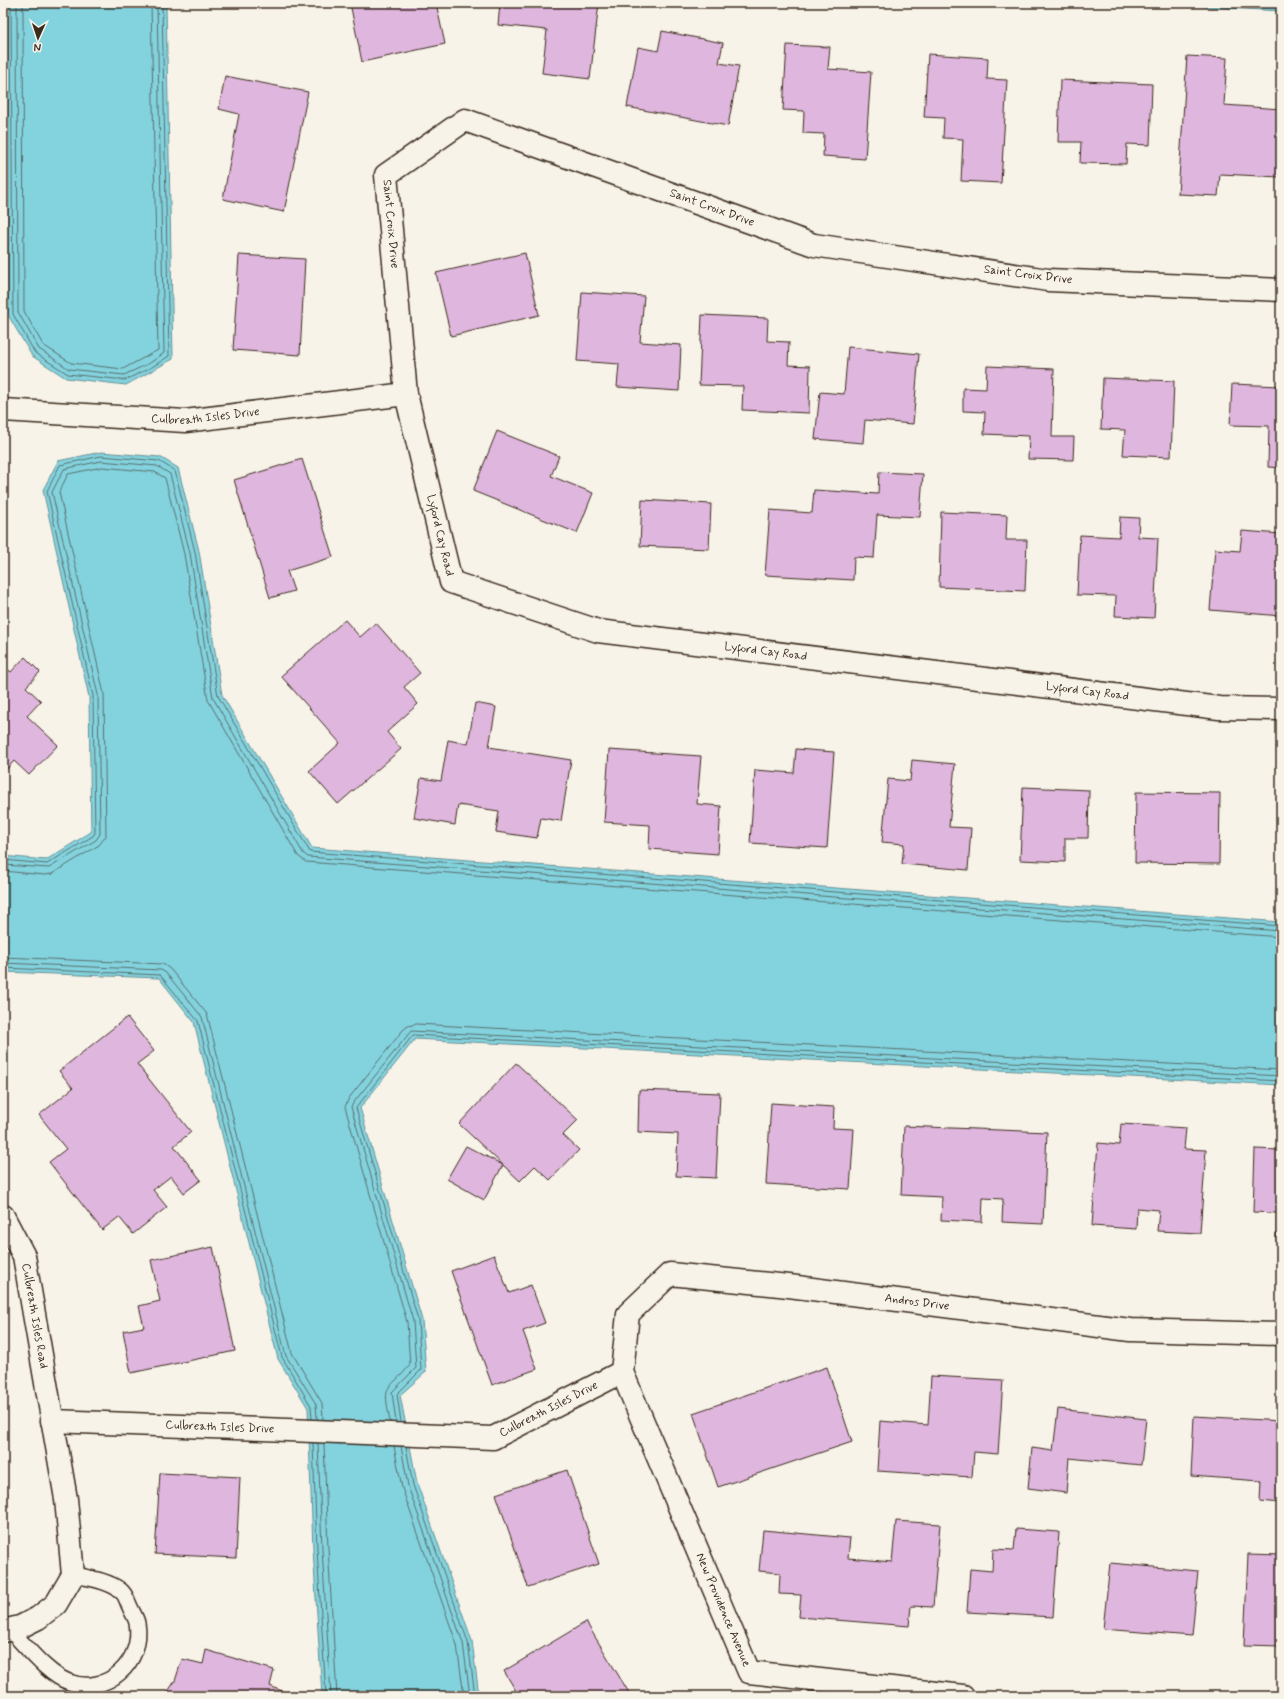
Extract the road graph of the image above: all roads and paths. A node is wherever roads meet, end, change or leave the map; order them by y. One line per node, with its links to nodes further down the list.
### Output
1 (1281, 290): 2 (street, Saint Croix Drive)
2 (406, 394): 3 (street, Culbreath Isles Drive); 4 (street, Lyford Cay Road)
3 (3, 410)
4 (1281, 708)
5 (3, 1216): 8 (street, Culbreath Isles Road)
6 (1281, 1334): 7 (street, Andros Drive)
7 (622, 1372): 8 (street, Culbreath Isles Drive); 11 (street, New Providence Avenue)
8 (52, 1421): 9 (street)
9 (73, 1575): 10 (street); 10 (lane)
10 (7, 1630)
11 (963, 1696)

